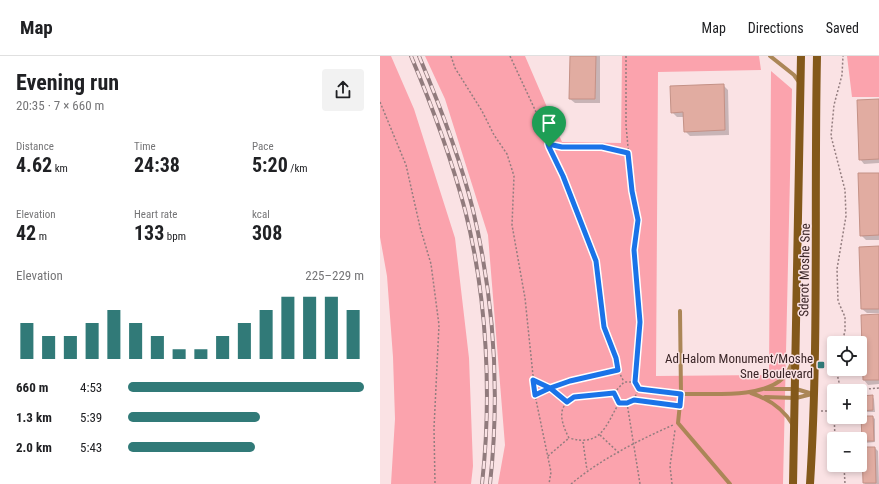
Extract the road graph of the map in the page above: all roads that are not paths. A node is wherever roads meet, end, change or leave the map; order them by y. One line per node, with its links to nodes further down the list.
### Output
1 (770, 56): 4 (lane)
2 (801, 56): 4 (main road, Sderot Moshe Sne)
3 (817, 56): 11 (main road, Sderot Moshe Sne)
4 (801, 85): 6 (main road, Sderot Moshe Sne)
5 (680, 311): 10 (lane)
6 (796, 348): 7 (lane); 8 (main road, Sderot Moshe Sne)
7 (763, 389): 8 (lane); 9 (lane)
8 (796, 389): 11 (lane); 13 (main road, Sderot Moshe Sne)
9 (749, 392): 10 (lane); 12 (lane)
10 (681, 394): 15 (lane)
11 (814, 394): 13 (lane); 17 (main road, Sderot Moshe Sne)
12 (763, 397): 13 (lane); 14 (lane)
13 (796, 398): 14 (main road, Sderot Moshe Sne)
14 (795, 429): 16 (main road, Sderot Moshe Sne)
15 (730, 484)
16 (793, 484)
17 (810, 484)

